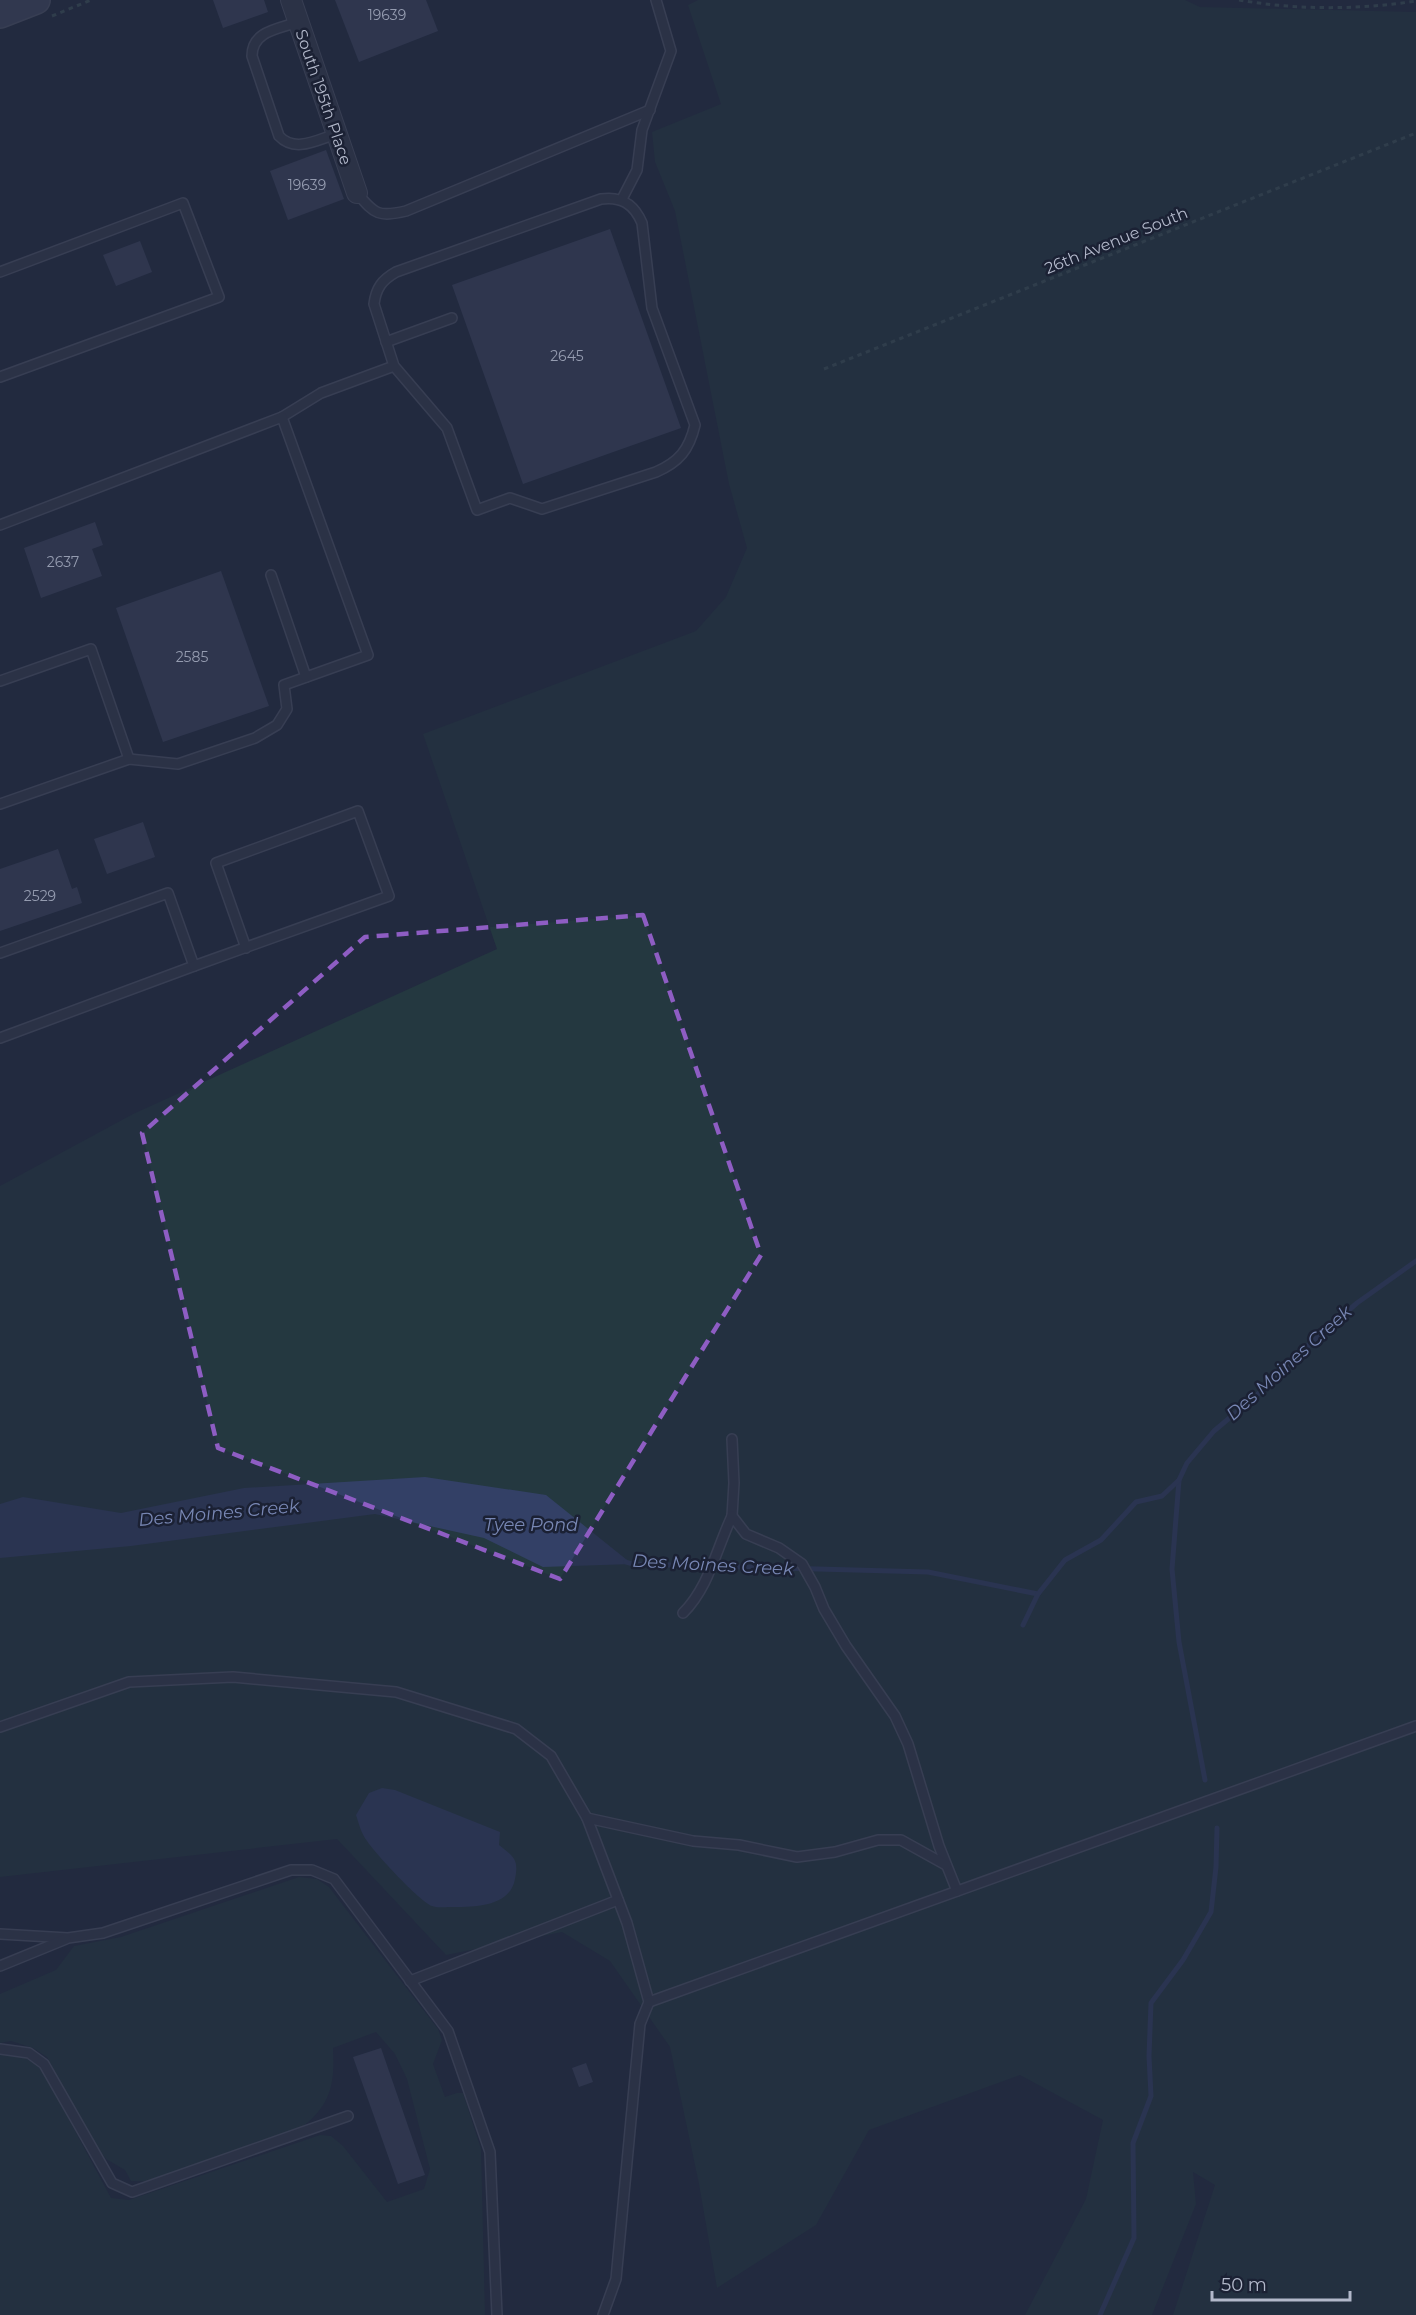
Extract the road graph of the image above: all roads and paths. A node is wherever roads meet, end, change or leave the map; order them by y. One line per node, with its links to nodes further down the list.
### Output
1 (36, 0): 6 (main road)
2 (291, 0): 7 (street, South 195th Place)
3 (656, 0): 8 (lane)
4 (1239, 0): 5 (path)
5 (1416, 1)
6 (0, 14)
7 (298, 22): 10 (street, South 195th Place); 10 (lane)
8 (650, 110): 11 (lane); 12 (lane)
9 (1416, 133): 17 (path, 26th Avenue South)
10 (336, 134): 11 (street, South 195th Place)
11 (357, 193)
12 (622, 200): 15 (lane); 16 (lane)
13 (0, 272): 18 (lane)
14 (452, 318): 15 (lane)
15 (386, 342): 16 (lane)
16 (394, 366): 19 (lane)
17 (824, 369)
18 (0, 377)
19 (282, 417): 20 (lane); 22 (lane)
20 (0, 525)
21 (271, 575): 22 (lane)
22 (306, 677): 24 (lane)
23 (0, 681): 24 (lane)
24 (129, 759): 25 (lane)
25 (0, 804)
26 (246, 948): 26 (lane); 28 (lane)
27 (0, 953): 28 (lane)
28 (194, 966): 29 (lane)
29 (0, 1038)
30 (732, 1439): 31 (lane)
31 (732, 1516): 32 (lane); 36 (lane)
32 (683, 1613)
33 (1416, 1726): 37 (lane)
34 (0, 1727): 35 (lane)
35 (587, 1818): 36 (lane); 38 (lane)
36 (946, 1865): 37 (lane)
37 (957, 1891): 43 (lane)
38 (618, 1900): 42 (lane); 43 (lane)
39 (0, 1934): 40 (lane)
40 (68, 1938): 41 (lane); 42 (lane)
41 (0, 1966)
42 (410, 1981): 46 (lane)
43 (649, 2002): 47 (lane)
44 (0, 2049): 45 (lane)
45 (348, 2116)
46 (497, 2315)
47 (603, 2315)

